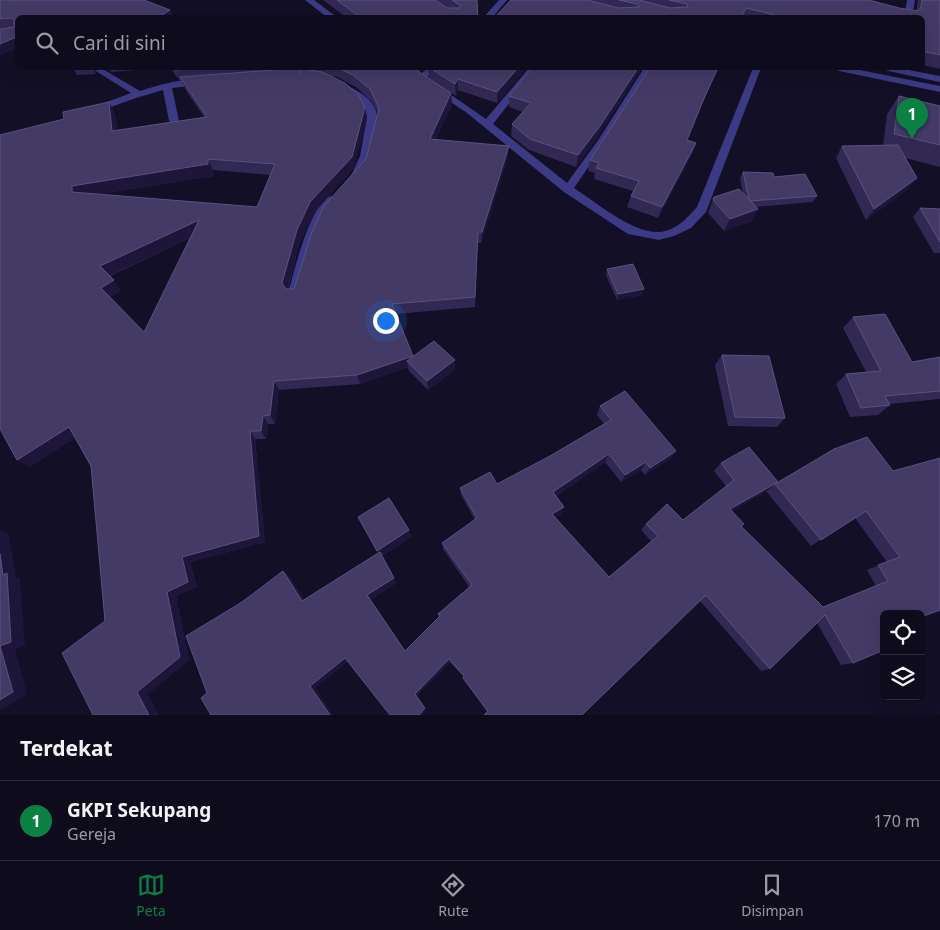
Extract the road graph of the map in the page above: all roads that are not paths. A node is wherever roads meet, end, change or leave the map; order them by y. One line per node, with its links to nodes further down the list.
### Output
1 (310, 0): 4 (street)
2 (503, 0): 5 (street)
3 (911, 0): 6 (street)
4 (330, 15)
5 (490, 15)
6 (905, 15)
7 (98, 70): 19 (street)
8 (429, 70): 22 (street)
9 (531, 70): 22 (street)
10 (647, 70): 24 (street)
11 (756, 70): 24 (street)
12 (849, 70): 18 (street)
13 (902, 70): 14 (street)
14 (940, 79)
15 (210, 81): 16 (street)
16 (167, 86): 19 (street); 21 (street)
17 (340, 86): 23 (street)
18 (940, 89)
19 (139, 94): 20 (street)
20 (84, 114)
21 (174, 121)
22 (487, 126): 24 (street)
23 (348, 183)
24 (568, 188)
25 (338, 194): 26 (street)
26 (294, 294)

